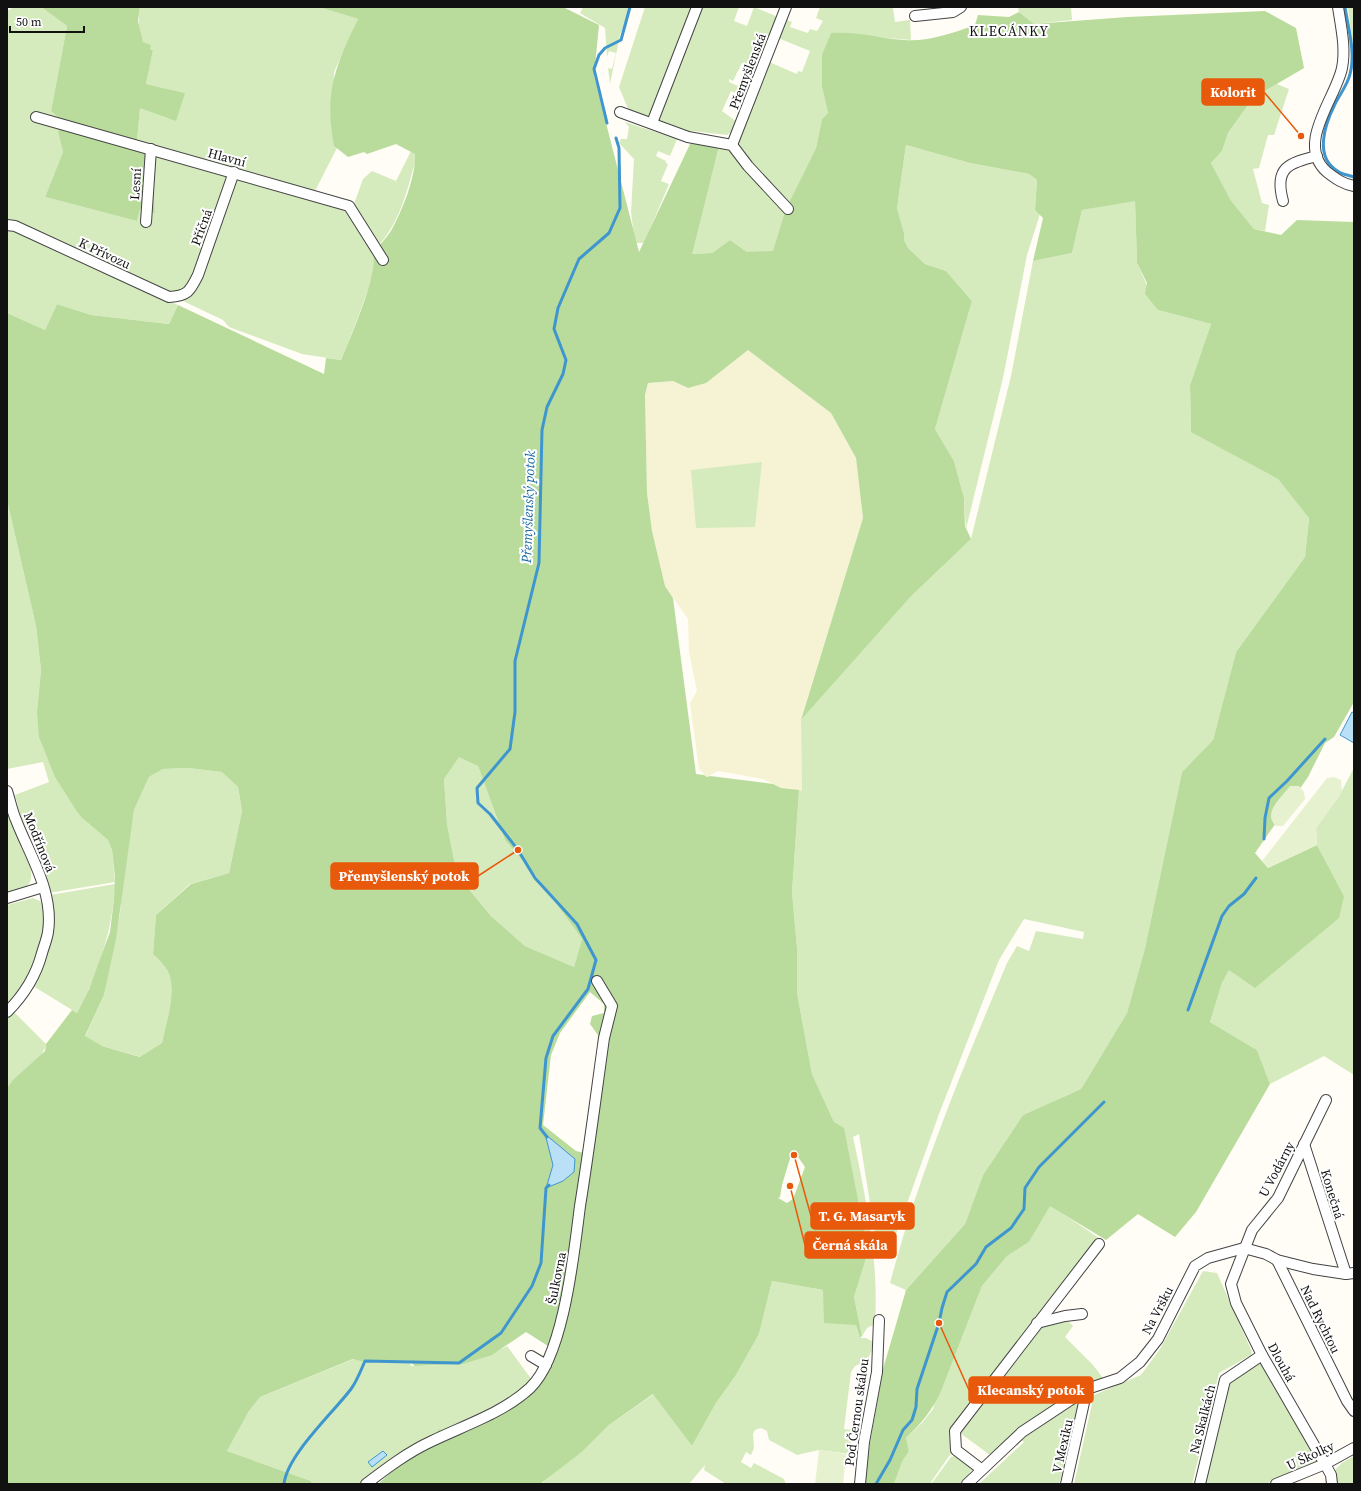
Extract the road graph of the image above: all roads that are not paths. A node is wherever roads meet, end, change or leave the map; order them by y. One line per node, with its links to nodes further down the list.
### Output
1 (697, 7): 8 (street)
2 (786, 7): 9 (street, Přemyšlenská)
3 (961, 7): 5 (street)
4 (1338, 7): 11 (street)
5 (915, 16)
6 (620, 112): 8 (street)
7 (36, 117): 10 (street, Hlavní)
8 (652, 123): 9 (street)
9 (732, 145): 15 (street)
10 (151, 149): 12 (street, Hlavní); 16 (street, Lesní)
11 (1317, 156): 13 (street); 14 (street)
12 (234, 172): 18 (street, Hlavní); 19 (street, Příčná)
13 (1354, 186)
14 (1283, 201)
15 (788, 208)
16 (146, 222)
17 (7, 225): 19 (street, K Přívozu)
18 (383, 260)
19 (191, 290)
20 (7, 791): 21 (street, Modřínová)
21 (43, 887): 22 (street); 24 (street, Modřínová)
22 (7, 898)
23 (597, 982): 36 (street, Šulkovna)
24 (7, 1012)
25 (1326, 1100): 26 (street, U Vodárny)
26 (1304, 1144): 28 (street, U Vodárny); 30 (street, Konečná)
27 (1099, 1244): 33 (street)
28 (1244, 1248): 29 (street, Na Vršku); 34 (street, Dlouhá); 37 (street, Na Vršku)
29 (1277, 1260): 30 (street, Na Vršku); 38 (street, Nad Rychtou)
30 (1350, 1274)
31 (1082, 1314): 33 (street)
32 (879, 1320): 43 (street, Pod Černou skálou)
33 (1037, 1323): 41 (street)
34 (1262, 1355): 40 (street, Dlouhá); 46 (street, Na Skalkách)
35 (531, 1356): 36 (street)
36 (546, 1364): 42 (street, Šulkovna)
37 (1087, 1389): 41 (street, Na Vršku); 45 (street, V Mexiku)
38 (1354, 1410)
39 (1354, 1448): 40 (street, U Školky)
40 (1325, 1464): 47 (street, U Školky); 48 (street, Dlouhá)
41 (981, 1469): 44 (street, Na Vršku)
42 (366, 1484)
43 (860, 1484)
44 (967, 1484)
45 (1066, 1484)
46 (1200, 1484)
47 (1276, 1484)
48 (1332, 1484)

